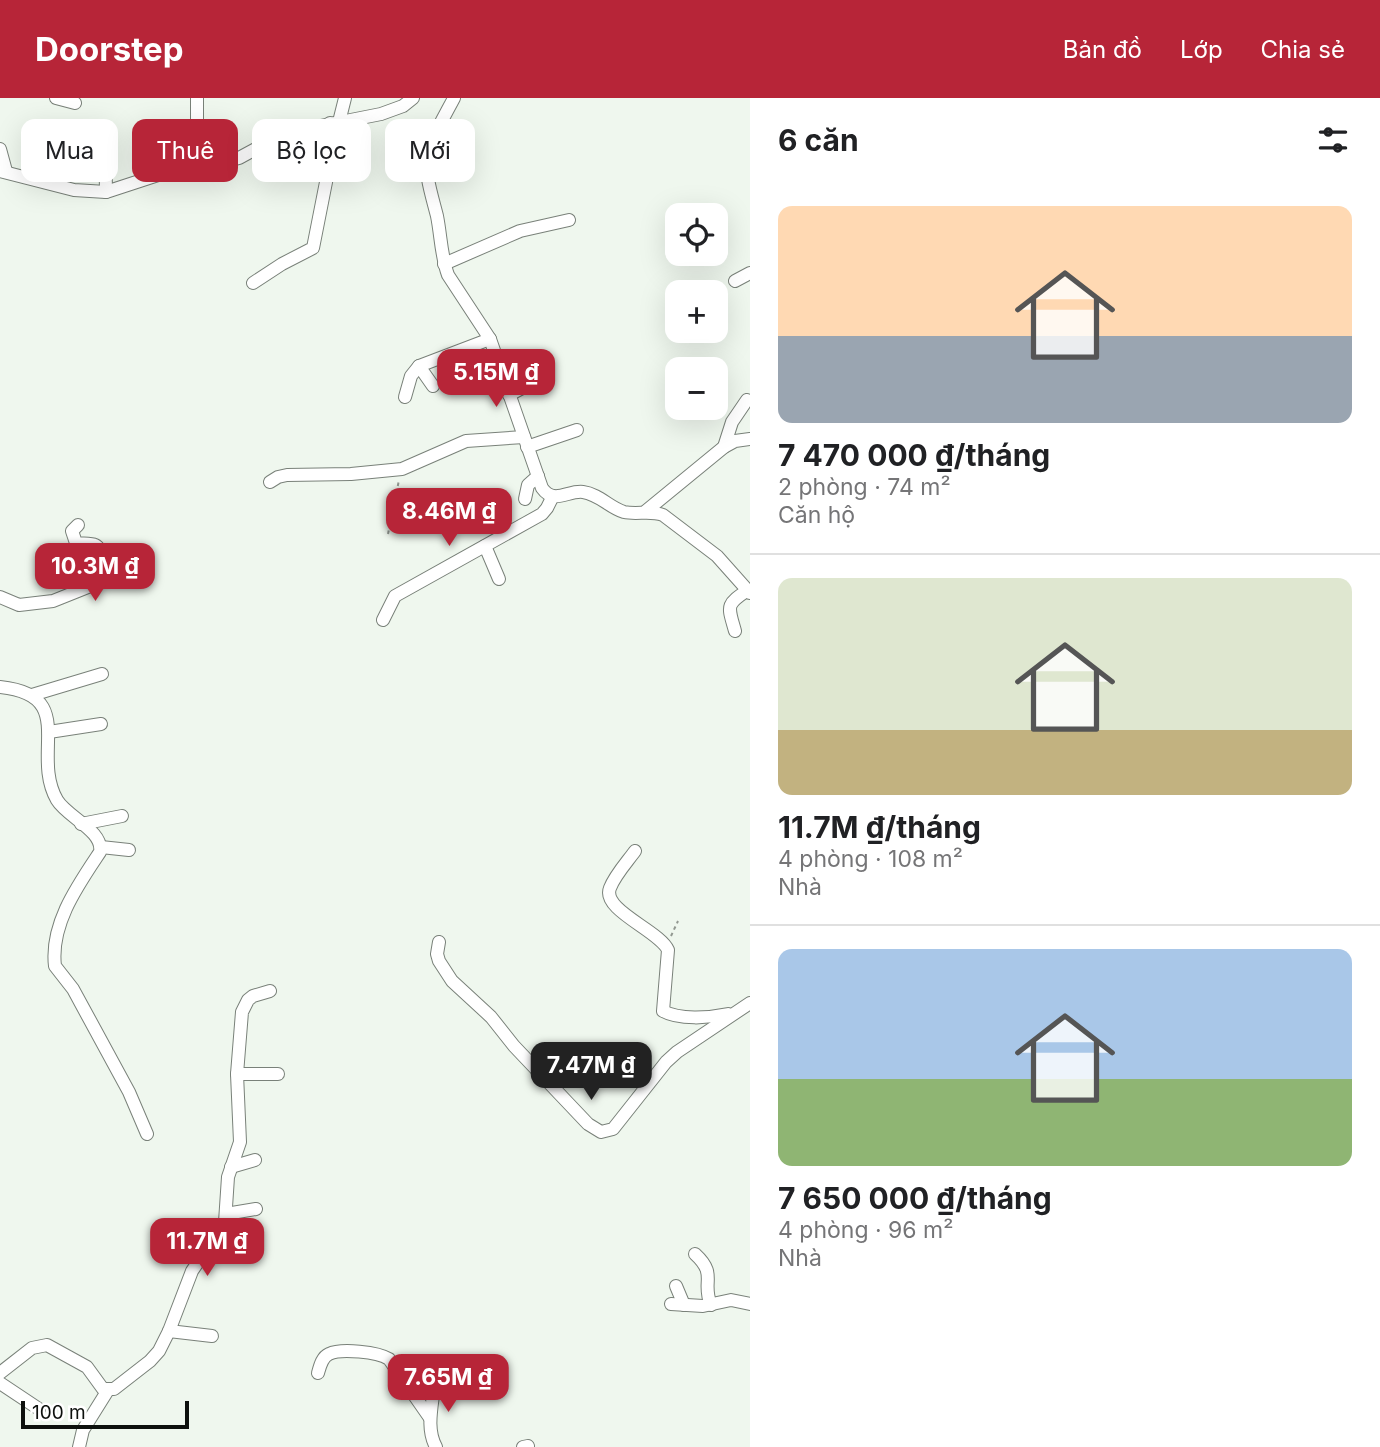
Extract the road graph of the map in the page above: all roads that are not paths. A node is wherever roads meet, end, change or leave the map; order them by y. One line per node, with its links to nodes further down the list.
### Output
1 (56, 98): 6 (street)
2 (197, 98): 7 (street)
3 (345, 98): 8 (street)
4 (413, 98): 9 (street)
5 (454, 98): 17 (street)
6 (75, 103)
7 (197, 119)
8 (335, 119)
9 (349, 119)
10 (0, 149): 11 (street)
11 (3, 171): 15 (street)
12 (106, 182): 15 (street)
13 (137, 182): 15 (street)
14 (326, 182): 20 (street)
15 (106, 192)
16 (569, 220): 17 (street)
17 (444, 264): 21 (street)
18 (750, 273): 19 (street)
19 (736, 281)
20 (253, 284)
21 (491, 339): 22 (street); 25 (street)
22 (419, 366): 24 (street); 26 (street)
23 (545, 376): 25 (street)
24 (433, 386)
25 (509, 396): 30 (street)
26 (405, 397)
27 (747, 400): 31 (street)
28 (577, 430): 30 (street)
29 (750, 439): 31 (street)
30 (526, 442): 32 (street); 33 (street)
31 (724, 447): 36 (street)
32 (538, 476): 34 (street); 35 (street)
33 (270, 482)
34 (553, 496): 36 (street); 38 (street)
35 (525, 499)
36 (646, 511): 40 (street)
37 (78, 525): 41 (street)
38 (485, 547): 39 (street); 42 (street)
39 (499, 579)
40 (749, 592): 43 (street)
41 (0, 597)
42 (383, 620)
43 (735, 631)
44 (102, 674): 46 (street)
45 (0, 687): 46 (street)
46 (32, 695): 48 (street)
47 (102, 724): 48 (street)
48 (49, 732): 50 (street)
49 (122, 816): 50 (street)
50 (82, 824): 51 (street)
51 (101, 847): 52 (street); 60 (street)
52 (129, 850)
53 (635, 851): 57 (street)
54 (439, 942): 57 (street)
55 (270, 991): 58 (street)
56 (750, 1003): 57 (street)
57 (732, 1013)
58 (237, 1074): 59 (street); 62 (street)
59 (278, 1074)
60 (147, 1134)
61 (255, 1160): 62 (street)
62 (231, 1167): 64 (street)
63 (256, 1209): 64 (street)
64 (226, 1214): 69 (street)
65 (695, 1254): 68 (street)
66 (676, 1286): 68 (street)
67 (750, 1304): 68 (street)
68 (711, 1305)
69 (169, 1331): 70 (street); 75 (street)
70 (212, 1336)
71 (0, 1373): 75 (street)
72 (318, 1373): 77 (street)
73 (0, 1383): 76 (street)
74 (434, 1387): 77 (street)
75 (108, 1390): 78 (street)
76 (38, 1409)
77 (430, 1418): 79 (street)
78 (79, 1447)
79 (436, 1447)

